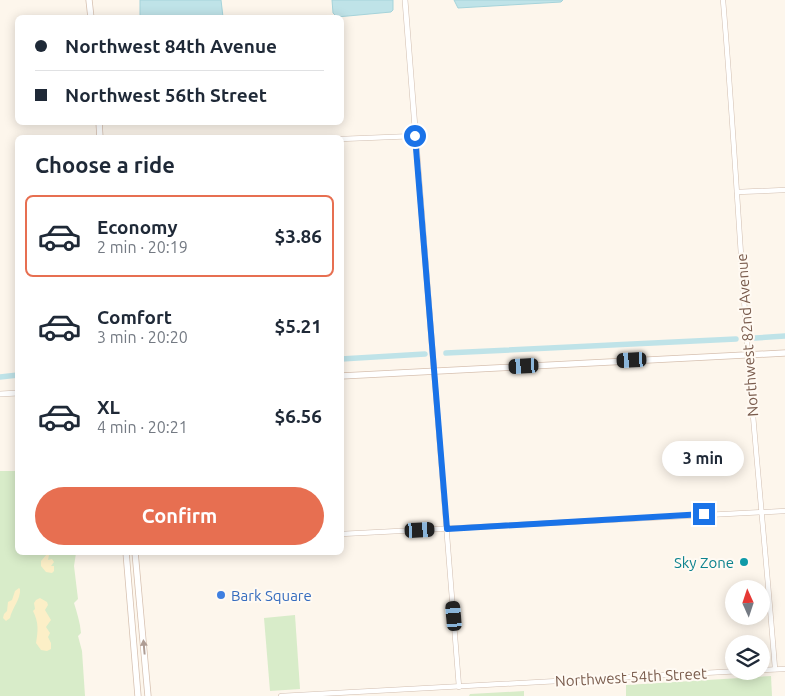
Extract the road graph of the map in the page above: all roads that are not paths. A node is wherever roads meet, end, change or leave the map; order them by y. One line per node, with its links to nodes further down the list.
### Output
1 (89, 0): 4 (main road)
2 (405, 0): 5 (street)
3 (723, 0): 8 (street, Northwest 82nd Avenue)
4 (91, 15)
5 (415, 136): 6 (street); 11 (street)
6 (344, 139)
7 (785, 190): 8 (street)
8 (737, 192): 10 (street, Northwest 82nd Avenue)
9 (785, 352): 10 (main road)
10 (748, 354): 11 (main road); 16 (street, Northwest 82nd Avenue)
11 (434, 370): 12 (main road); 17 (street)
12 (344, 376)
13 (15, 393): 14 (street)
14 (0, 394)
15 (785, 511): 16 (street)
16 (762, 512): 17 (street); 22 (street, Northwest 82nd Avenue)
17 (447, 529): 18 (street); 25 (street)
18 (344, 534)
19 (126, 555): 26 (main road)
20 (135, 555): 27 (main road, one-way to 20)
21 (770, 669): 22 (street)
22 (775, 669): 23 (street)
23 (785, 669)
24 (725, 672): 25 (street, Northwest 54th Street)
25 (459, 687): 28 (street, Northwest 54th Street)
26 (138, 696)
27 (148, 696)
28 (281, 696)

